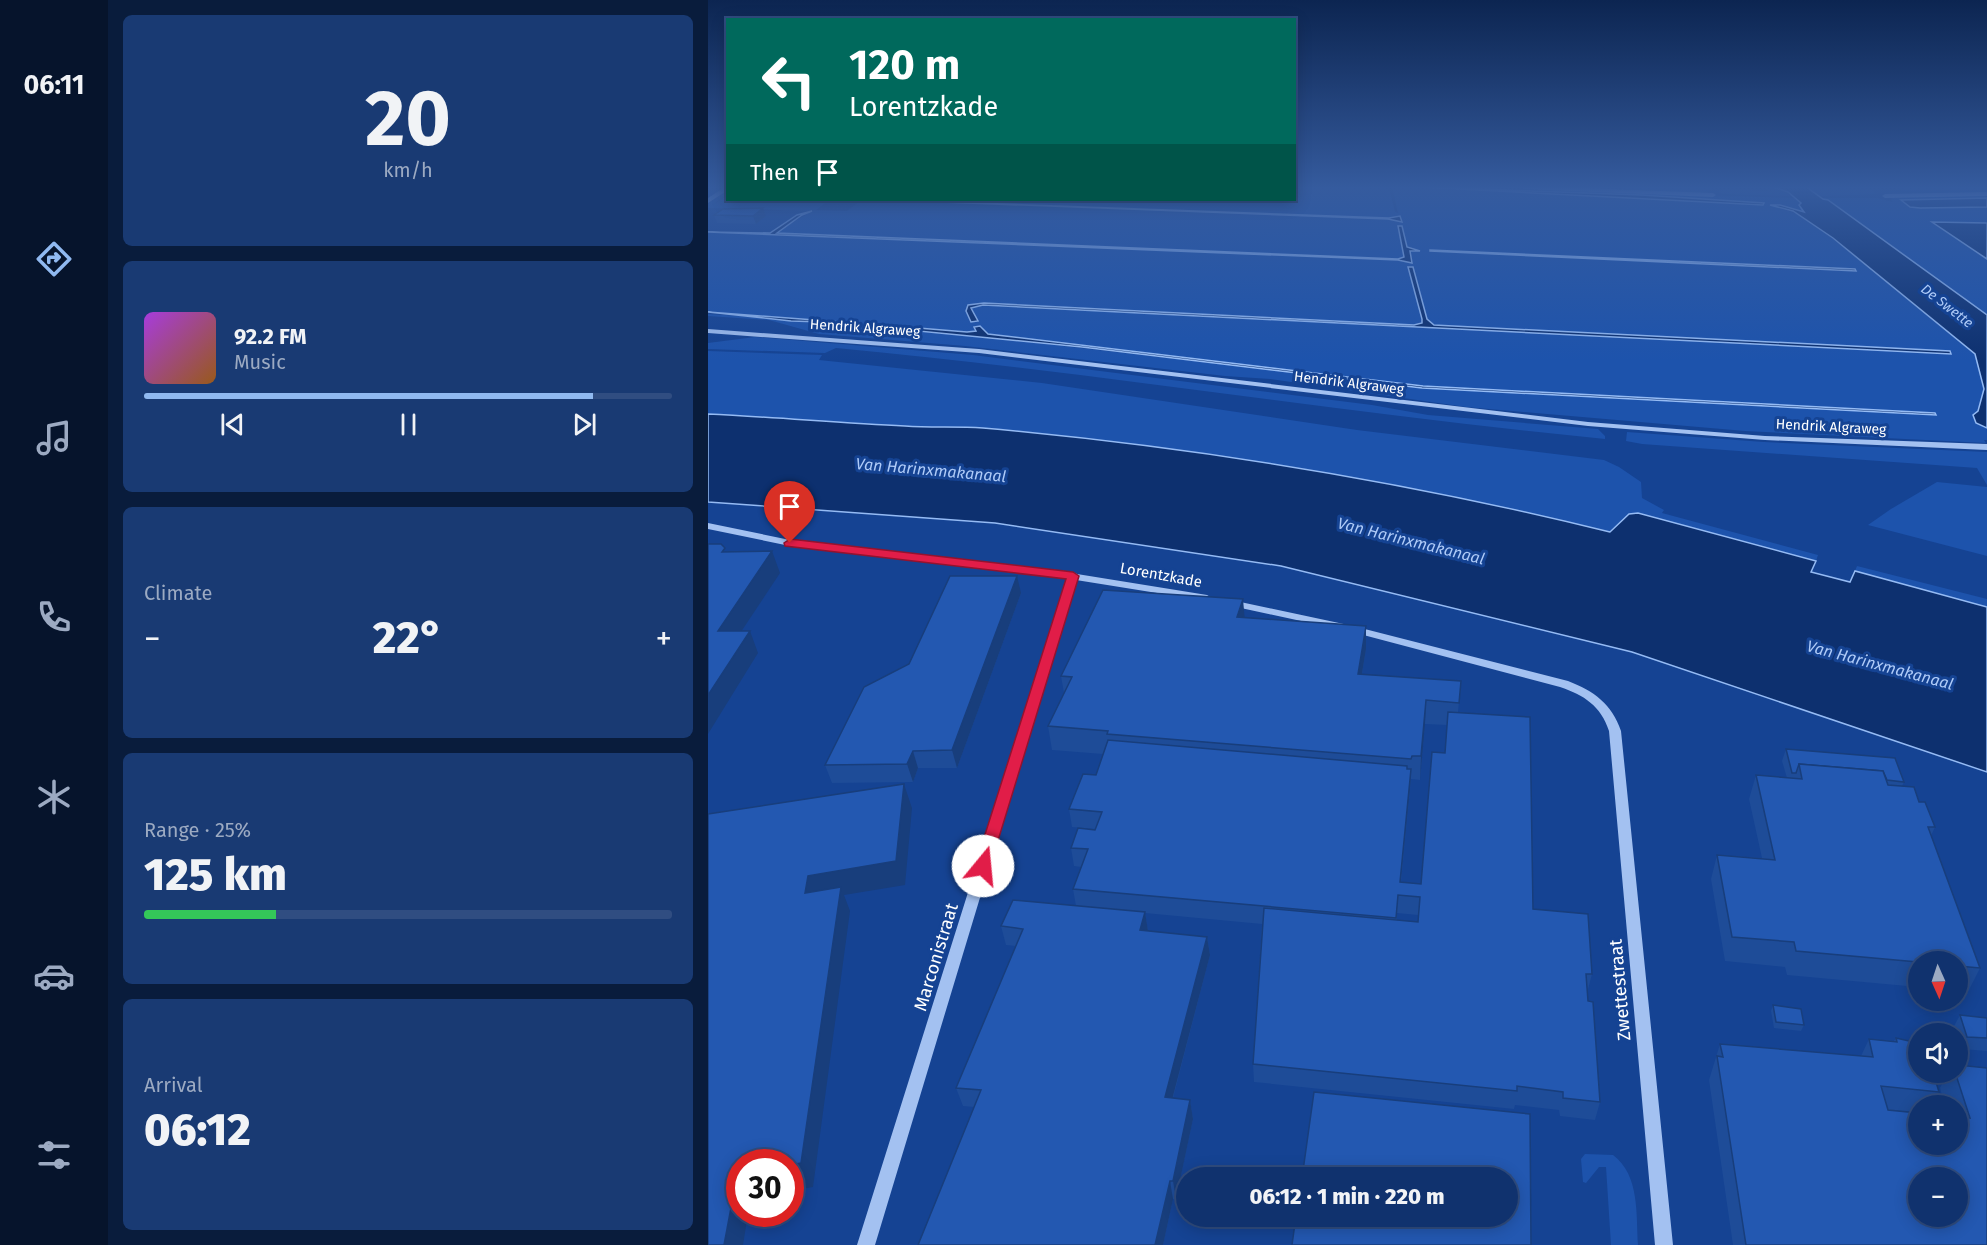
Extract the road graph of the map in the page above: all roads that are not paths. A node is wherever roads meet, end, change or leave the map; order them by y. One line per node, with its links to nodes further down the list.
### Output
1 (708, 331): 2 (street, Hendrik Algraweg)
2 (1987, 447)
3 (708, 526): 4 (street, Lorentzkade)
4 (1073, 576): 5 (street, Lorentzkade); 6 (street, Marconistraat)
5 (1615, 731): 7 (street, Zwettestraat)
6 (866, 1245)
7 (1664, 1245)

